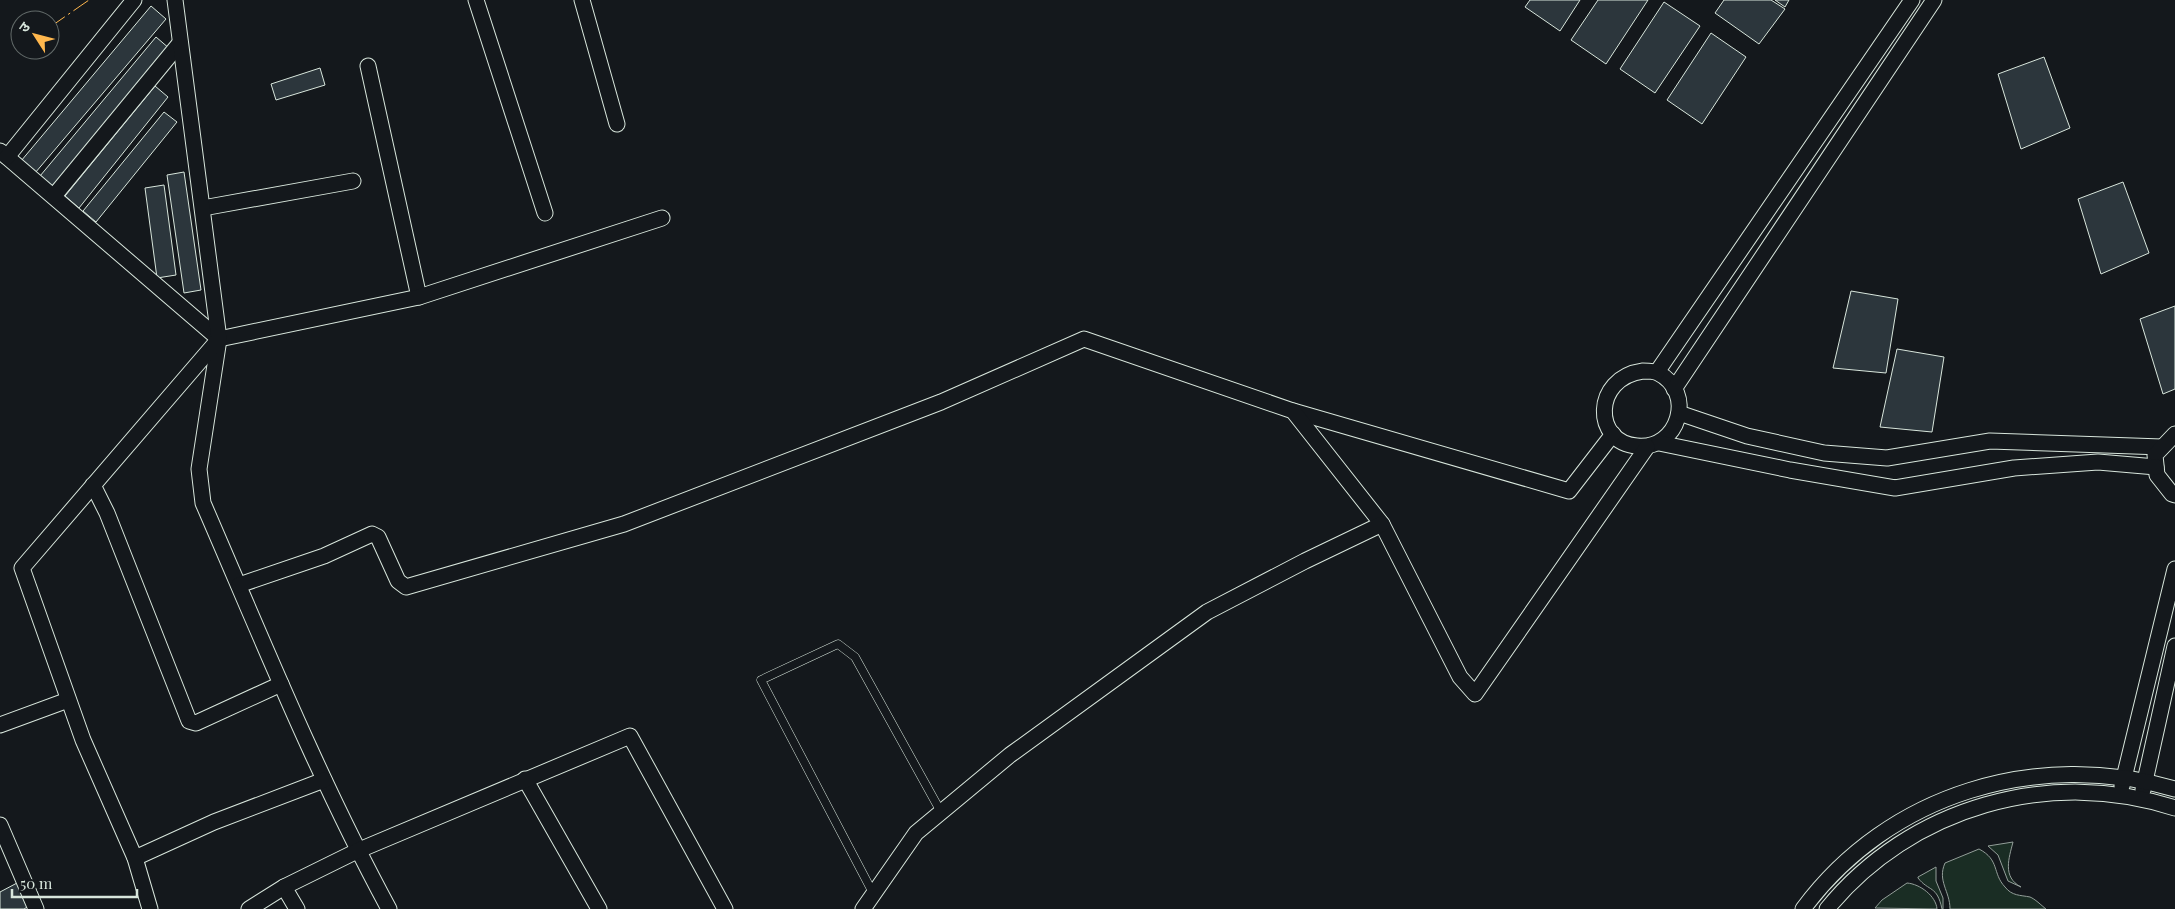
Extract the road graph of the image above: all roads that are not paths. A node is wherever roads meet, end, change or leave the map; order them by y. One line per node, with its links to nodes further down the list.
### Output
1 (134, 0): 10 (street)
2 (175, 0): 7 (street)
3 (476, 0): 14 (street)
4 (582, 0): 9 (street)
5 (1912, 0): 18 (street)
6 (1934, 0): 19 (street)
7 (180, 43): 12 (street); 13 (street)
8 (368, 66): 16 (street)
9 (618, 124)
10 (4, 154): 12 (street)
11 (353, 182): 13 (street)
12 (54, 196): 17 (street)
13 (203, 208): 17 (street)
14 (545, 213)
15 (662, 218): 16 (street)
16 (419, 297): 17 (street)
17 (219, 339): 27 (street); 31 (street)
18 (1657, 372): 19 (street); 22 (street)
19 (1674, 389): 21 (street)
20 (1294, 411): 22 (street); 29 (street); 31 (street)
21 (1680, 413): 24 (street); 25 (street)
22 (1613, 434): 24 (street)
23 (2175, 434): 25 (street)
24 (1653, 445): 26 (street); 29 (street)
25 (2162, 447): 26 (street)
26 (2156, 467): 28 (street)
27 (93, 485): 33 (street); 34 (street)
28 (2175, 495)
29 (1382, 524): 44 (street)
30 (2175, 569): 36 (street)
31 (239, 584): 33 (street)
32 (2175, 646): 39 (street)
33 (281, 684): 38 (street)
34 (68, 700): 35 (street); 47 (street)
35 (0, 724)
36 (2125, 778): 39 (street); 41 (street); 58 (street)
37 (525, 779): 46 (street); 55 (street); 56 (street)
38 (324, 780): 46 (street); 47 (street)
39 (2146, 781): 40 (street); 42 (street)
40 (2175, 789)
41 (2119, 794): 42 (street); 59 (street)
42 (2140, 798): 43 (street)
43 (2175, 808)
44 (941, 812): 49 (street); 49 (lane)
45 (0, 826): 50 (street)
46 (357, 851): 48 (street); 54 (street)
47 (135, 858): 51 (street)
48 (284, 887): 52 (street); 53 (street)
49 (873, 893): 57 (street)
50 (36, 909)
51 (150, 909)
52 (249, 909)
53 (297, 909)
54 (389, 909)
55 (599, 909)
56 (725, 909)
57 (863, 909)
58 (1803, 909)
59 (1827, 909)

